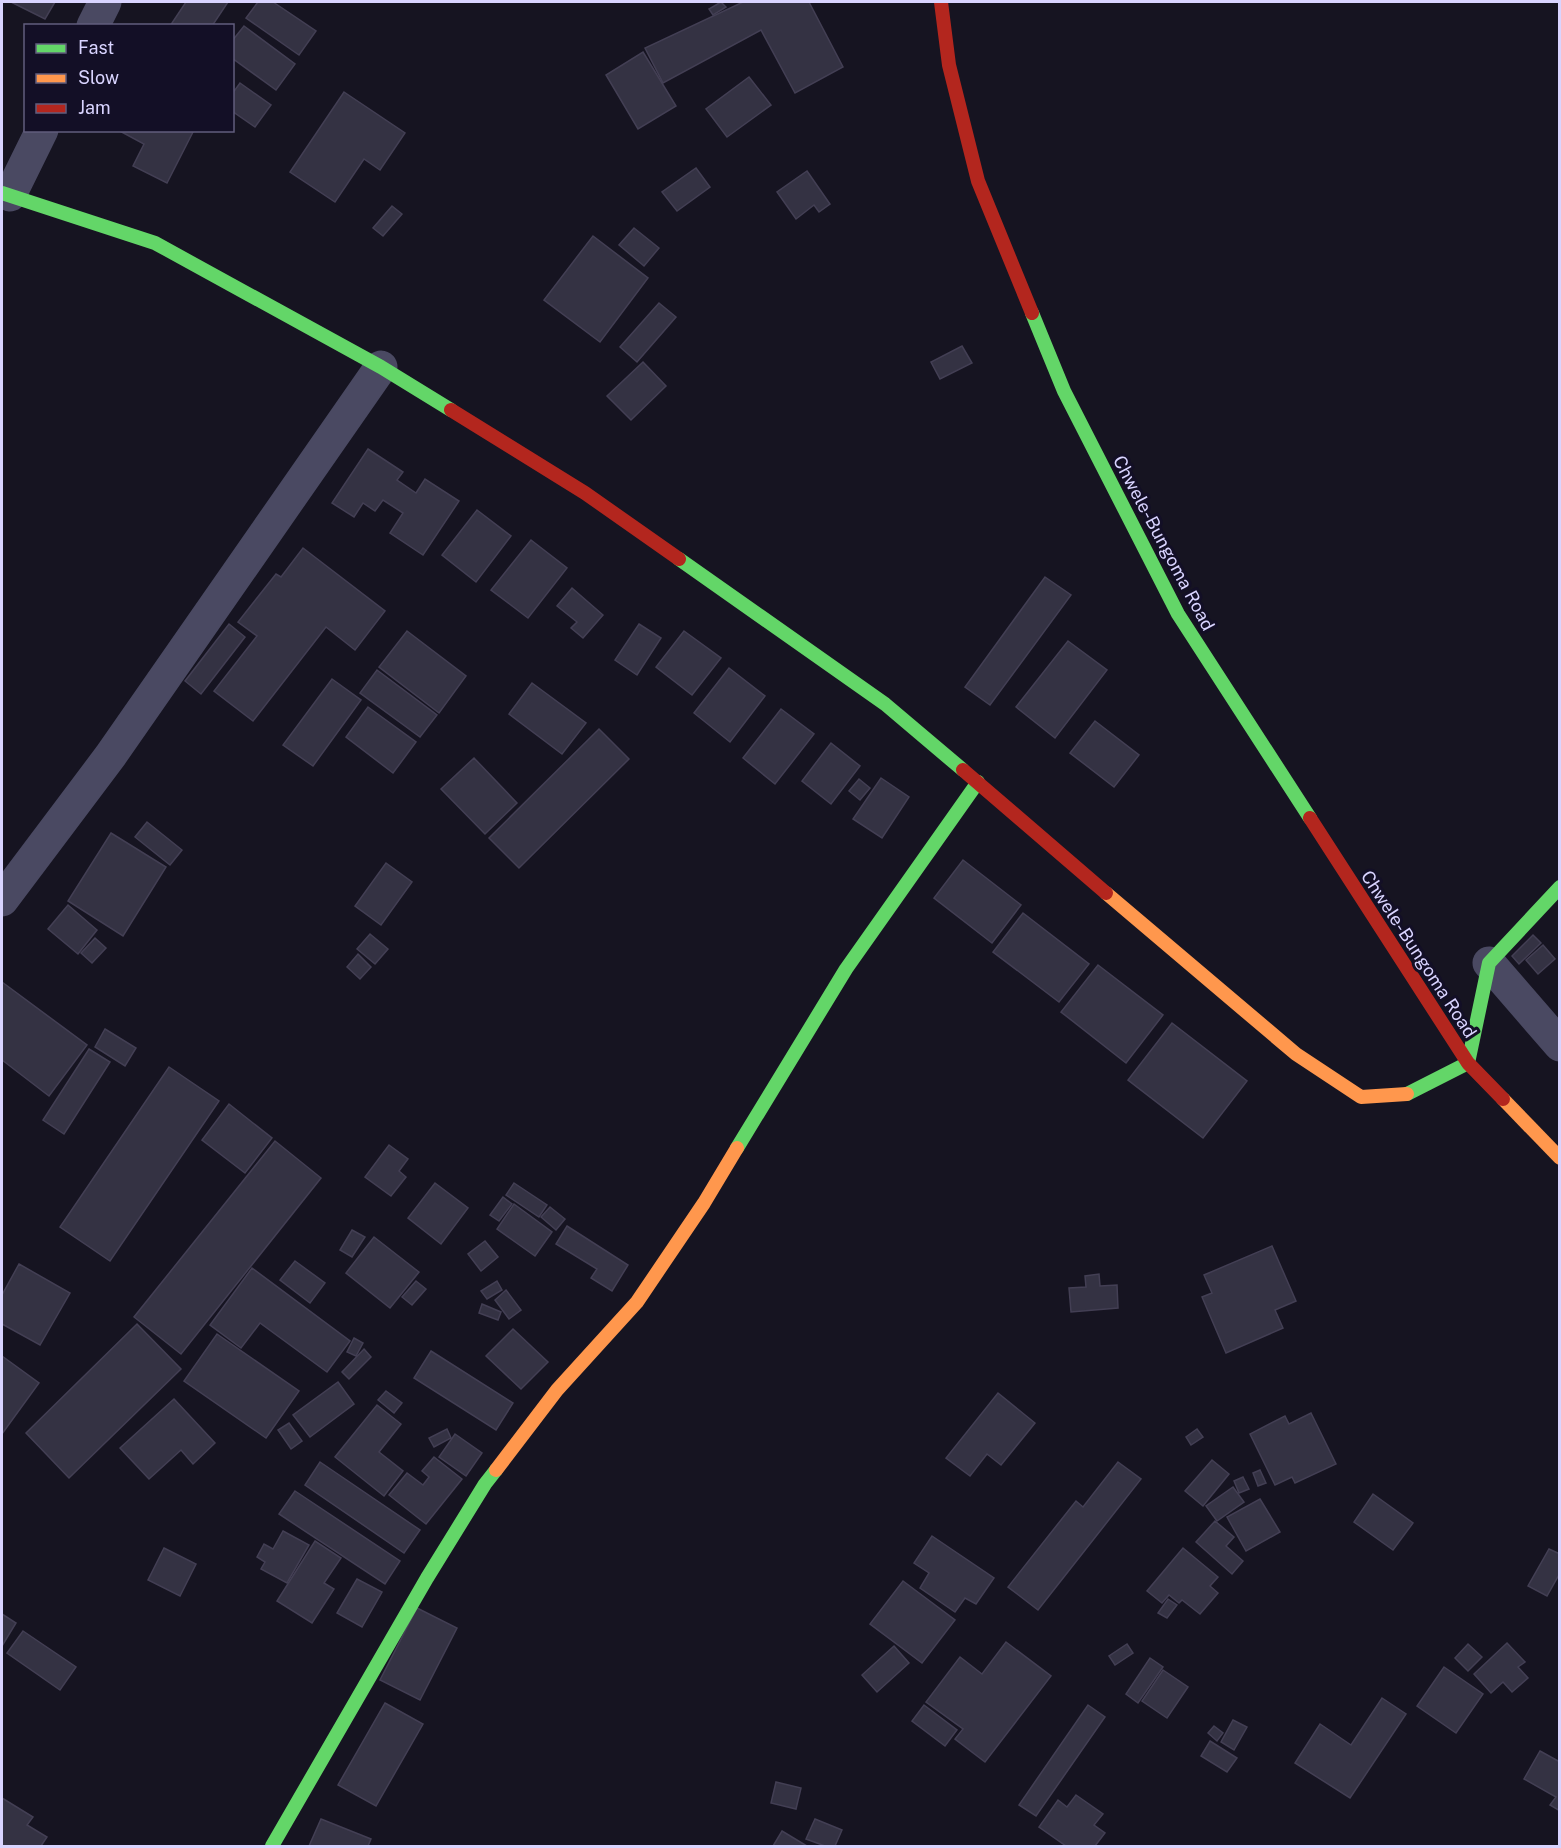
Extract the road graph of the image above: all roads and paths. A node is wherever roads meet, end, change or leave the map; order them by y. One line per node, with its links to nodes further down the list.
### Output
1 (105, 2): 3 (street)
2 (941, 2): 12 (street, Chwele-Bungoma Road)
3 (94, 24)
4 (41, 132): 5 (street)
5 (6, 194): 6 (street)
6 (381, 367): 7 (street); 9 (street)
7 (978, 782): 12 (street); 14 (street)
8 (1560, 887): 10 (street)
9 (2, 900)
10 (1489, 963): 11 (street); 12 (street)
11 (1560, 1045)
12 (1468, 1063): 13 (street, Chwele-Bungoma Road)
13 (1560, 1158)
14 (272, 1846)

